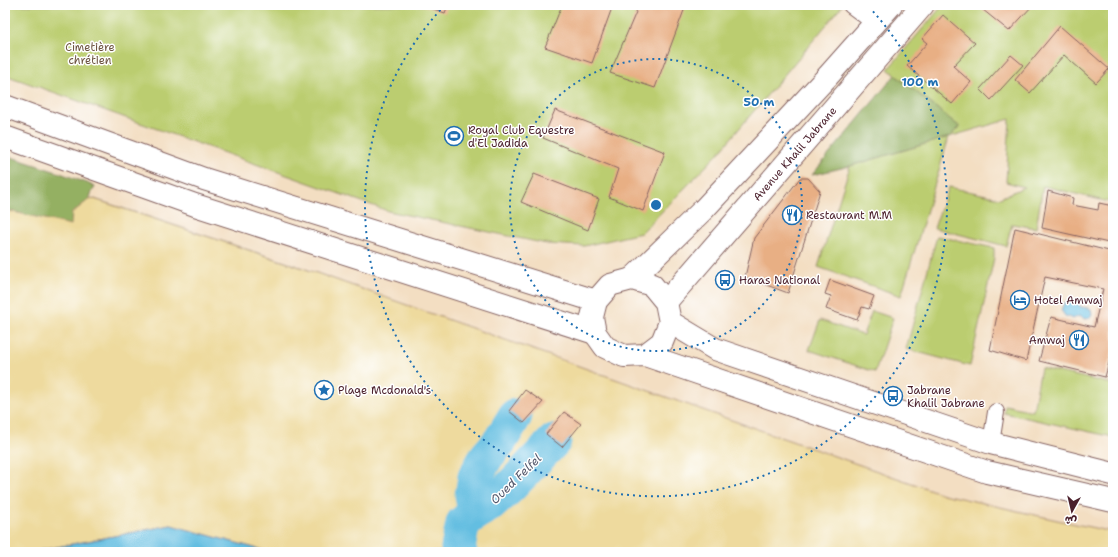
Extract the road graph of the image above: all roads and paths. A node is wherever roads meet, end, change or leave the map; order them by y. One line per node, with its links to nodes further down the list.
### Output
1 (851, 5): 4 (street)
2 (890, 5): 4 (main road)
3 (923, 5): 11 (main road, Avenue Khalil Jabrane)
4 (874, 23): 9 (main road)
5 (5, 106): 7 (main road)
6 (5, 137): 8 (main road)
7 (204, 179): 8 (main road); 10 (main road)
8 (195, 205): 12 (main road)
9 (632, 279): 10 (main road); 11 (main road)
10 (596, 301): 12 (main road)
11 (668, 312): 13 (main road); 15 (main road)
12 (595, 334): 13 (main road)
13 (645, 355): 17 (main road)
14 (996, 412): 15 (street)
15 (991, 443): 16 (main road)
16 (1113, 474)
17 (1113, 501)

